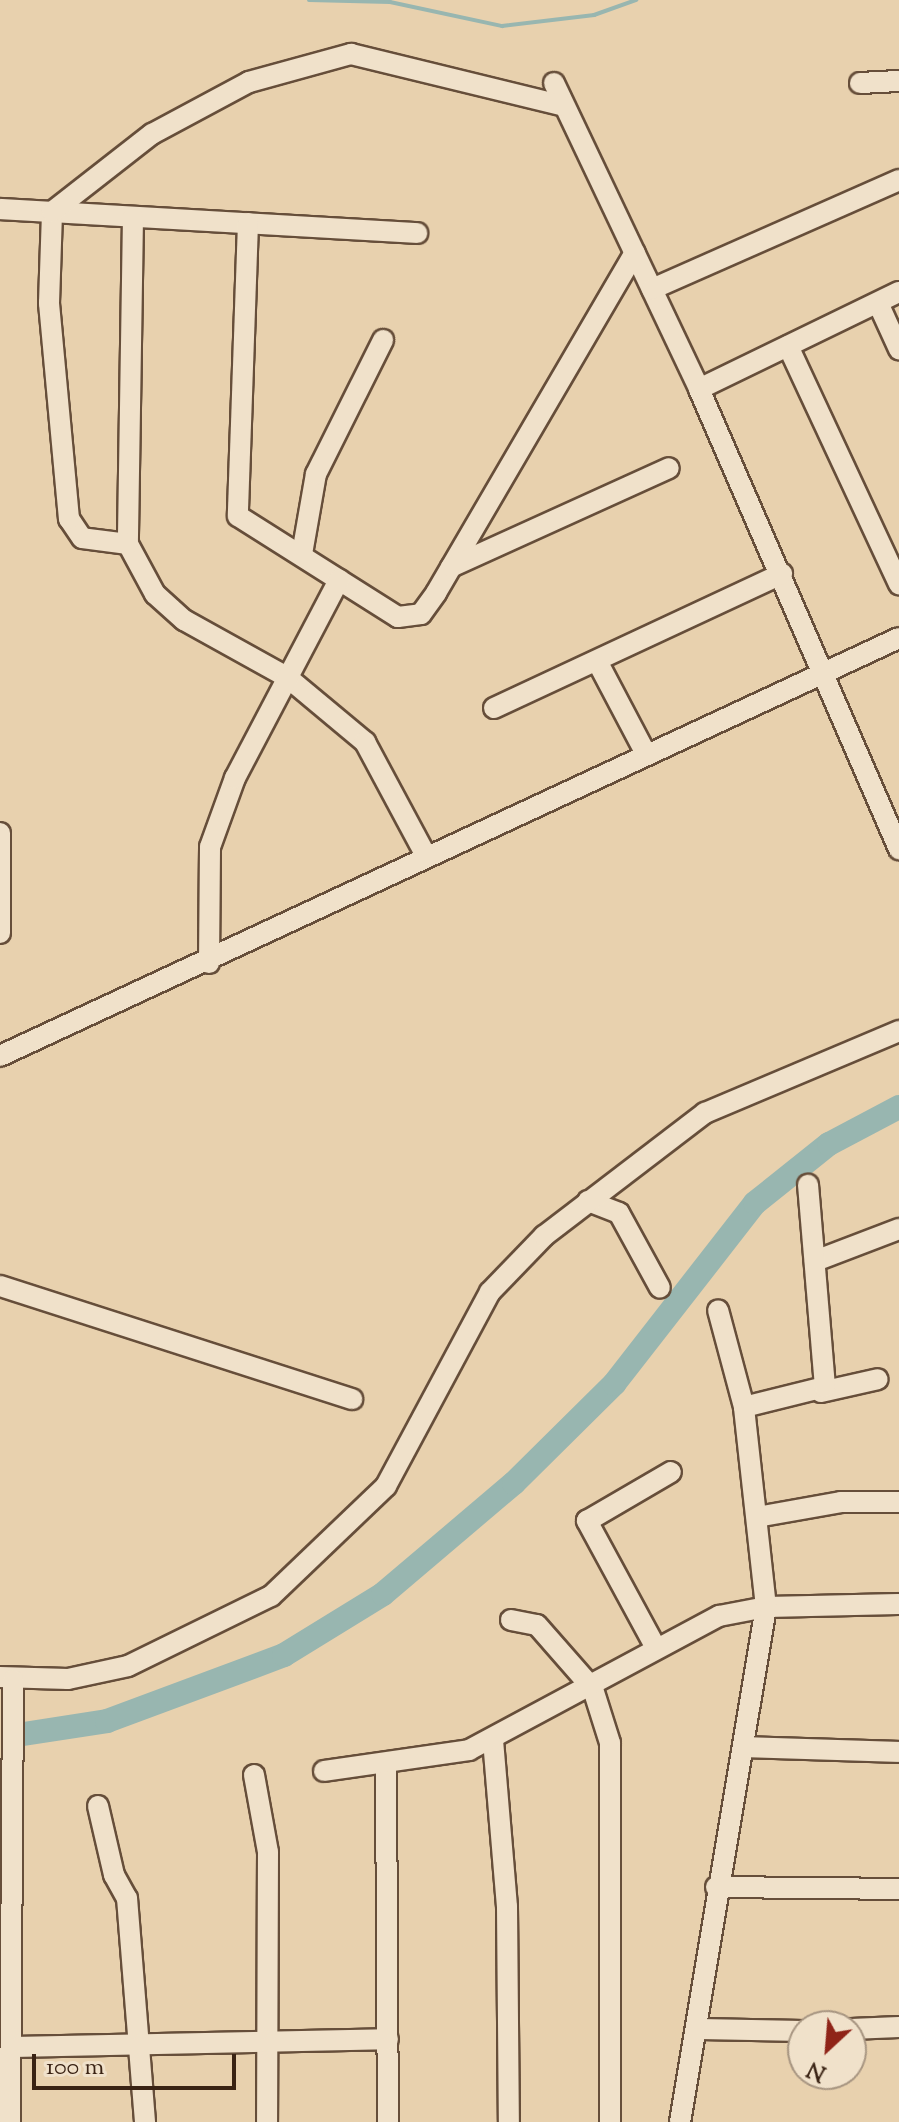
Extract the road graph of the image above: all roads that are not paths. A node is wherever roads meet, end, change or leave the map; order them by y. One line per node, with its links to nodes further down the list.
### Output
1 (899, 81): 3 (street)
2 (554, 83): 4 (street)
3 (860, 83)
4 (564, 106): 7 (street); 11 (street)
5 (899, 180): 12 (street)
6 (0, 209): 7 (street)
7 (52, 212): 8 (street); 20 (street)
8 (133, 217): 9 (street); 20 (street)
9 (248, 223): 10 (street); 21 (street)
10 (417, 233)
11 (635, 253): 12 (street); 22 (street)
12 (652, 289): 18 (street)
13 (899, 292): 14 (street)
14 (878, 303): 16 (street); 17 (street)
15 (383, 340): 21 (street)
16 (788, 346): 18 (street); 25 (street)
17 (899, 349)
18 (699, 389): 23 (street)
19 (669, 468): 22 (street)
20 (128, 544): 29 (street)
21 (302, 554): 24 (street)
22 (451, 567): 24 (street)
23 (782, 574): 27 (street); 28 (street)
24 (339, 580): 29 (street)
25 (899, 584)
26 (899, 638): 28 (street)
27 (597, 661): 30 (street); 31 (street)
28 (826, 673): 31 (street); 32 (street)
29 (287, 677): 35 (street); 37 (street)
30 (494, 708)
31 (646, 754): 35 (street)
32 (892, 813): 34 (street)
33 (0, 833): 36 (street)
34 (899, 849)
35 (426, 856): 37 (street)
36 (0, 933)
37 (209, 963): 39 (street)
38 (899, 1031): 41 (street)
39 (0, 1056)
40 (808, 1185): 43 (street)
41 (588, 1201): 45 (street); 58 (street)
42 (899, 1229): 43 (street)
43 (815, 1261): 48 (street)
44 (0, 1286): 49 (street)
45 (660, 1288)
46 (718, 1310): 50 (street)
47 (878, 1379): 48 (street)
48 (821, 1392): 50 (street)
49 (352, 1399)
50 (744, 1407): 53 (street)
51 (671, 1472): 57 (street)
52 (899, 1502): 53 (street)
53 (757, 1517): 55 (street)
54 (899, 1604): 55 (street)
55 (766, 1607): 57 (street); 61 (street)
56 (511, 1620): 59 (street)
57 (656, 1648): 59 (street)
58 (6, 1678): 67 (street)
59 (593, 1689): 60 (street); 84 (street)
60 (493, 1740): 63 (street); 83 (street)
61 (744, 1747): 62 (street); 68 (street)
62 (899, 1752)
63 (386, 1764): 64 (street); 75 (street)
64 (324, 1771)
65 (254, 1775): 76 (street)
66 (98, 1806): 77 (street)
67 (6, 1874): 70 (street)
68 (716, 1887): 69 (street); 73 (street)
69 (899, 1889)
70 (6, 1980): 78 (street)
71 (899, 2027): 72 (street)
72 (867, 2028)
73 (700, 2029): 74 (street); 85 (street)
74 (787, 2031)
75 (388, 2039): 76 (street); 82 (street)
76 (268, 2042): 77 (street); 81 (street)
77 (139, 2046): 78 (street); 80 (street)
78 (7, 2059): 79 (street)
79 (10, 2122)
80 (145, 2122)
81 (267, 2122)
82 (388, 2122)
83 (509, 2122)
84 (610, 2122)
85 (680, 2122)

